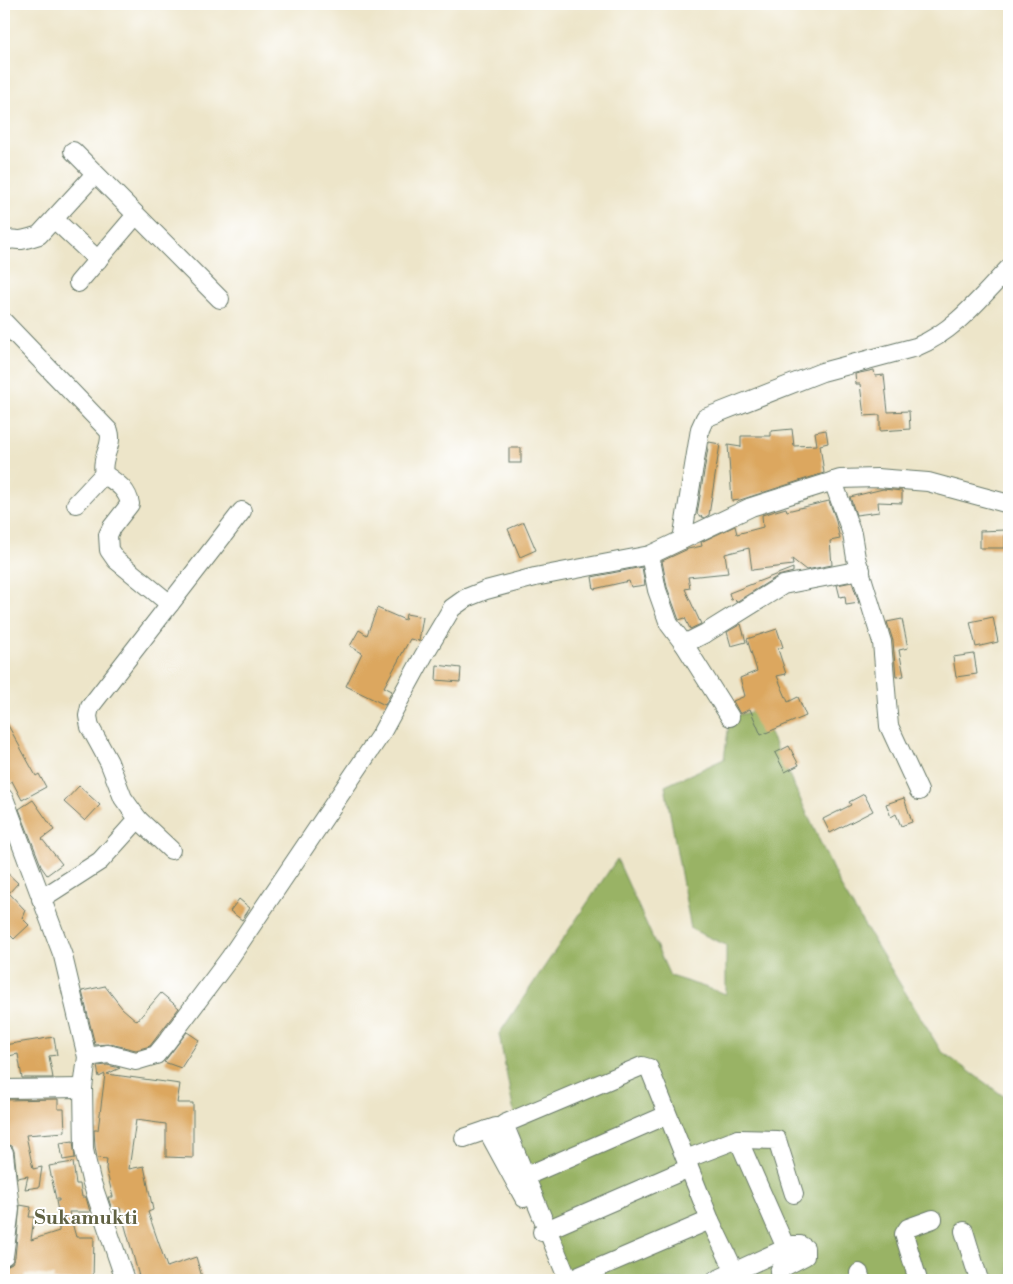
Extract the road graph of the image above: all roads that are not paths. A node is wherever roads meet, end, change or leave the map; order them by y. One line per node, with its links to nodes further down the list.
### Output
1 (73, 151): 2 (street)
2 (96, 174): 3 (street); 4 (street)
3 (136, 215): 6 (street); 9 (street)
4 (54, 220): 5 (street); 6 (street)
5 (4, 242)
6 (98, 260): 8 (street)
7 (1009, 268): 16 (street)
8 (78, 283)
9 (220, 299)
10 (4, 322): 11 (street)
11 (104, 474): 13 (street); 19 (street)
12 (833, 481): 14 (street); 16 (street); 18 (street)
13 (76, 504)
14 (1009, 504)
15 (242, 511): 19 (street)
16 (682, 540): 17 (street)
17 (650, 555): 20 (street); 27 (street)
18 (860, 570): 20 (street); 22 (street)
19 (170, 604): 24 (street)
20 (684, 644): 21 (street)
21 (730, 717)
22 (920, 791)
23 (4, 798): 26 (street)
24 (138, 819): 25 (street); 26 (street)
25 (171, 850)
26 (41, 899): 27 (street)
27 (87, 1057): 28 (street)
28 (83, 1088): 29 (street); 46 (street)
29 (4, 1089)
30 (667, 1114): 31 (street); 36 (street); 37 (street)
31 (504, 1124): 32 (street); 37 (street)
32 (487, 1130): 33 (street); 37 (street)
33 (464, 1138)
34 (738, 1139): 36 (street); 38 (street); 43 (street)
35 (4, 1152): 44 (street)
36 (687, 1164): 39 (street); 41 (street)
37 (520, 1179): 41 (street)
38 (794, 1194)
39 (710, 1220): 45 (street); 47 (street)
40 (933, 1220): 49 (street)
41 (545, 1231): 47 (street)
42 (964, 1231): 50 (street)
43 (786, 1248): 45 (street); 48 (street)
44 (4, 1256)
45 (723, 1278)
46 (125, 1280)
47 (569, 1280)
48 (780, 1280)
49 (918, 1280)
50 (979, 1280)

